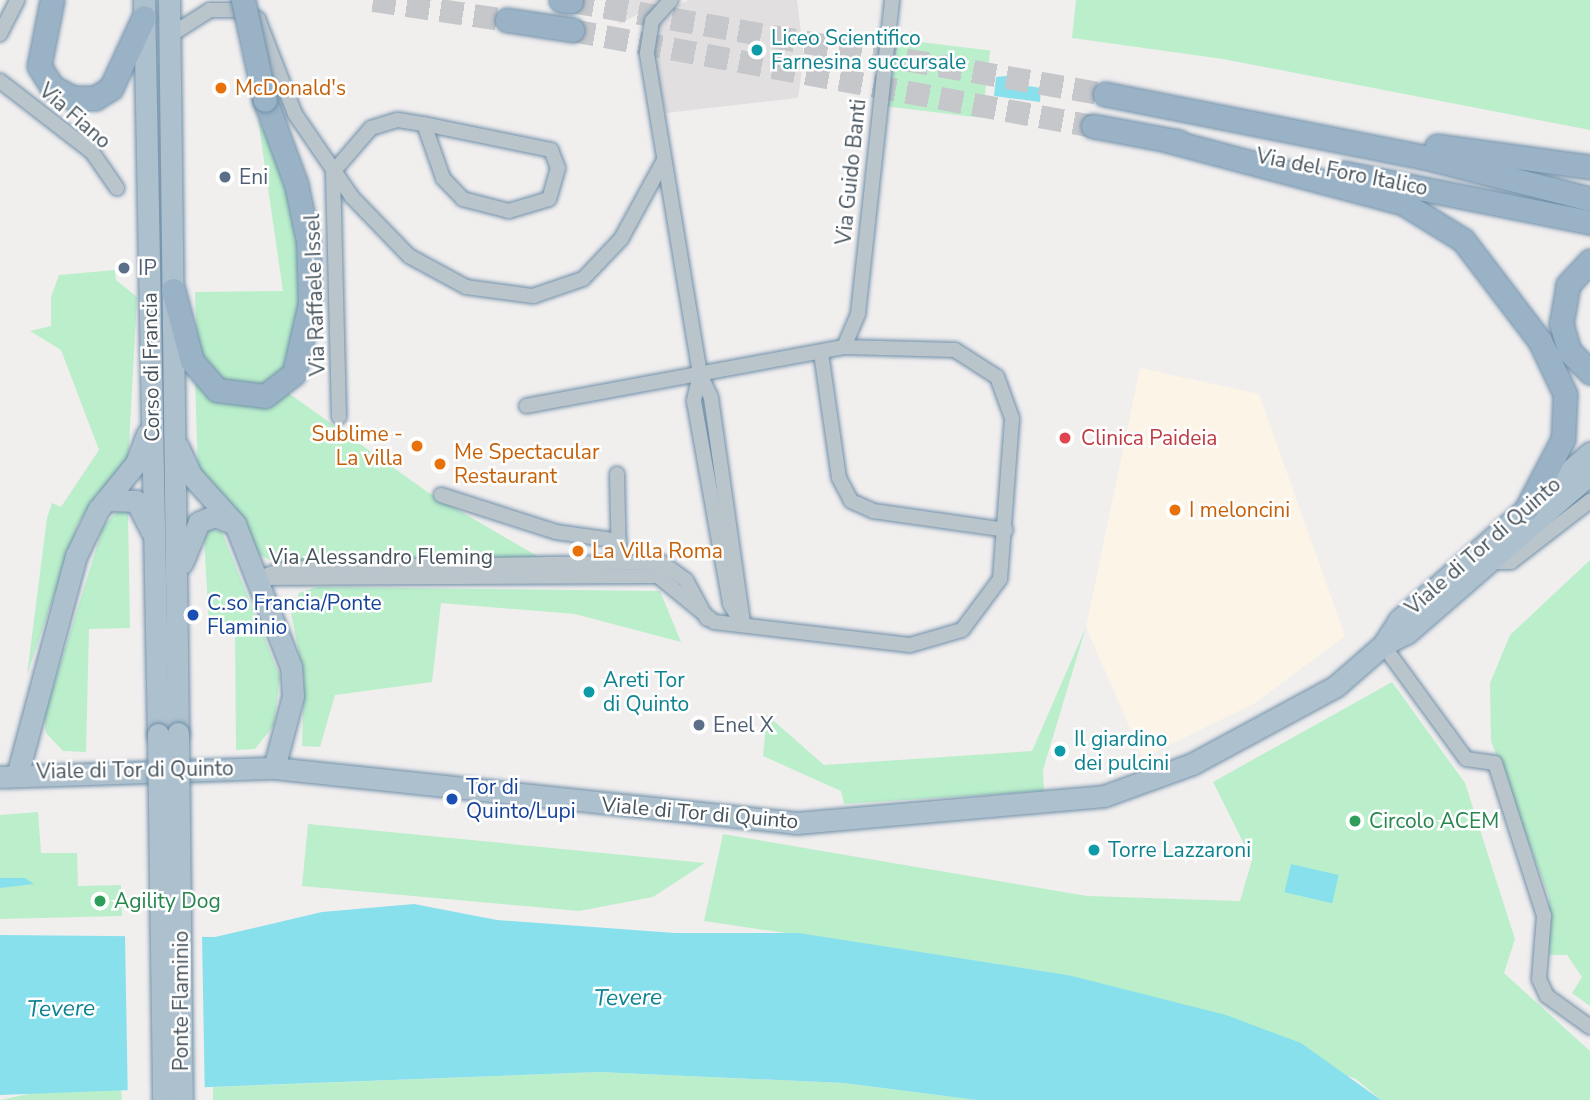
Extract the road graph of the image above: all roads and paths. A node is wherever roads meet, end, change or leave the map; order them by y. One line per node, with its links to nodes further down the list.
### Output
1 (17, 0): 10 (street)
2 (52, 0): 7 (highway)
3 (169, 0): 11 (main road, Corso di Francia)
4 (243, 0): 25 (highway, bridge)
5 (671, 0): 18 (street)
6 (892, 0): 26 (street, Via Guido Banti)
7 (144, 9): 31 (main road, Corso di Francia)
8 (507, 20): 9 (highway)
9 (572, 30)
10 (0, 34)
11 (169, 36): 20 (street); 25 (main road, Corso di Francia)
12 (0, 81): 21 (street, Via Fiano)
13 (1105, 94): 15 (highway, Via del Foro Italico)
14 (424, 124): 14 (street); 20 (street)
15 (1267, 125): 19 (highway); 22 (highway, Via del Foro Italico)
16 (1093, 127): 17 (highway, Via del Foro Italico)
17 (1166, 140): 23 (highway, Via del Foro Italico); 40 (highway)
18 (663, 162): 20 (street); 29 (street)
19 (1581, 166)
20 (333, 172): 32 (street, Via Raffaele Issel)
21 (117, 188)
22 (1590, 199)
23 (1590, 222)
24 (1590, 261): 28 (highway)
25 (173, 290): 33 (main road, Corso di Francia)
26 (844, 347): 27 (street); 42 (street)
27 (821, 353): 29 (street); 42 (street)
28 (1590, 372)
29 (700, 374): 30 (street); 51 (street)
30 (526, 405)
31 (152, 408): 38 (main road); 44 (main road, Corso di Francia)
32 (339, 417)
33 (175, 440): 41 (main road); 48 (main road, Corso di Francia)
34 (1590, 453): 40 (main road, Viale di Tor di Quinto)
35 (617, 474): 45 (street)
36 (1590, 474): 40 (main road, Viale di Tor di Quinto)
37 (441, 495): 45 (street)
38 (107, 500): 44 (main road); 55 (main road)
39 (1590, 501): 43 (street)
40 (1526, 519): 43 (street); 46 (main road, Viale di Tor di Quinto); 52 (main road, Viale di Tor di Quinto)
41 (235, 524): 48 (main road); 49 (main road)
42 (1006, 530): 51 (street)
43 (1550, 535): 46 (street)
44 (154, 538): 53 (main road, Corso di Francia)
45 (619, 541): 47 (street)
46 (1490, 562): 52 (main road, Viale di Tor di Quinto)
47 (620, 563): 49 (street, Via Alessandro Fleming); 50 (street, Via Alessandro Fleming)
48 (177, 578): 53 (main road, Corso di Francia)
49 (258, 578): 50 (street, Via Alessandro Fleming); 54 (main road)
50 (707, 619): 51 (street)
51 (743, 625)
52 (1383, 645): 54 (main road, Viale di Tor di Quinto); 56 (street)
53 (168, 733): 57 (main road, Ponte Flaminio, bridge); 58 (main road, Ponte Flaminio, bridge)
54 (274, 768): 55 (main road, Viale di Tor di Quinto)
55 (6, 772)
56 (1590, 1027)
57 (163, 1100)
58 (182, 1100)

